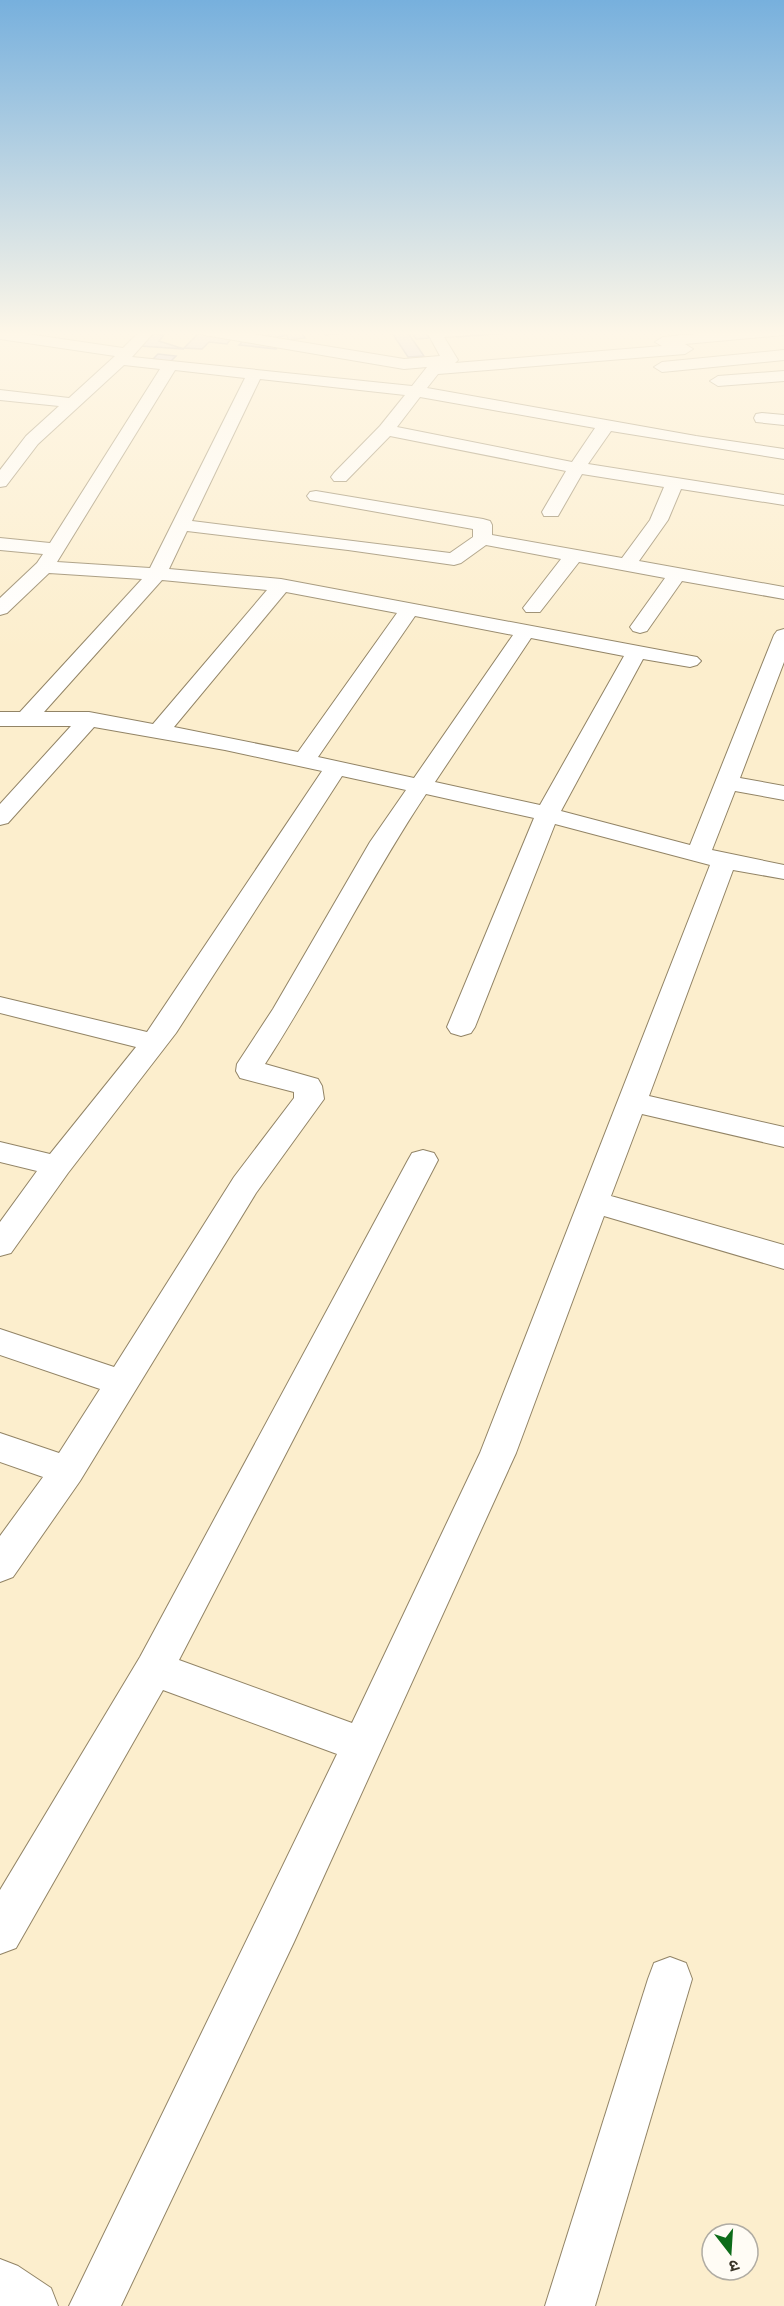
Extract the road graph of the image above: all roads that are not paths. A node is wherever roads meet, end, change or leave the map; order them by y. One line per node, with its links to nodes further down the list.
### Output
1 (35, 438): 13 (street)
2 (125, 438): 21 (street)
3 (223, 438): 18 (street)
4 (379, 438): 12 (street)
5 (424, 438): 9 (street)
6 (496, 438): 9 (street)
7 (597, 438): 11 (street)
8 (677, 438): 10 (street)
9 (487, 450): 11 (street)
10 (784, 454)
11 (577, 468): 14 (street); 17 (street)
12 (340, 477)
13 (0, 482)
14 (675, 483): 16 (street); 23 (street)
15 (315, 496): 19 (street)
16 (784, 500)
17 (551, 512)
18 (180, 525): 19 (street); 25 (street)
19 (482, 538): 22 (street)
20 (0, 544): 21 (street)
21 (56, 549): 24 (street)
22 (574, 555): 23 (street); 29 (street)
23 (627, 565): 26 (street)
24 (44, 567): 25 (street); 30 (street)
25 (157, 574): 27 (street); 38 (street)
26 (677, 574): 28 (street); 32 (street)
27 (281, 585): 31 (street); 40 (street)
28 (784, 593)
29 (533, 608)
30 (0, 609)
31 (410, 609): 33 (street); 41 (street)
32 (640, 627)
33 (526, 631): 35 (street); 44 (street)
34 (784, 635): 43 (street)
35 (638, 652): 36 (street); 46 (street)
36 (690, 661)
37 (0, 719): 38 (street)
38 (27, 719): 39 (street)
39 (89, 719): 40 (street); 47 (street)
40 (159, 731): 41 (street)
41 (304, 760): 42 (street)
42 (336, 767): 44 (street); 52 (street)
43 (726, 783): 45 (street); 48 (street)
44 (421, 787): 46 (street); 62 (street)
45 (784, 793)
46 (548, 815): 48 (street); 51 (street)
47 (0, 818)
48 (711, 858): 49 (street); 53 (street)
49 (784, 872)
50 (0, 1005): 52 (street)
51 (461, 1027)
52 (153, 1042): 57 (street)
53 (632, 1102): 54 (street); 58 (street)
54 (784, 1137)
55 (0, 1152): 57 (street)
56 (423, 1160): 66 (street)
57 (57, 1166): 59 (street)
58 (594, 1202): 60 (street); 67 (street)
59 (0, 1245)
60 (784, 1257)
61 (0, 1342): 62 (street)
62 (122, 1383): 64 (street)
63 (0, 1447): 64 (street)
64 (67, 1471): 65 (street)
65 (0, 1566)
66 (154, 1669): 67 (street); 68 (street)
67 (362, 1745): 72 (street)
68 (0, 1932)
69 (670, 1979): 73 (street)
70 (0, 2284): 71 (street)
71 (33, 2306)
72 (94, 2306)
73 (570, 2306)

